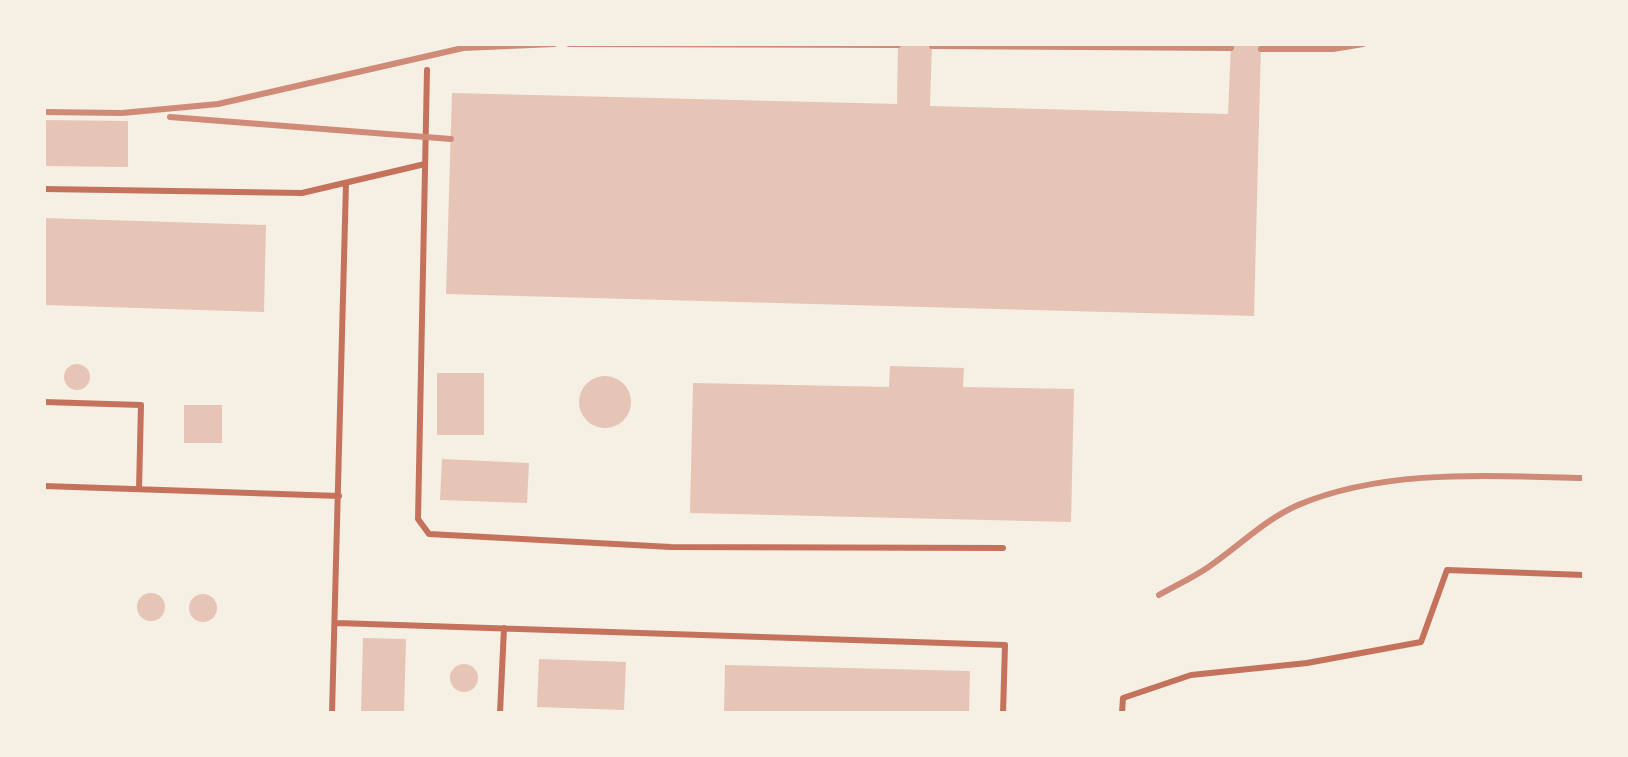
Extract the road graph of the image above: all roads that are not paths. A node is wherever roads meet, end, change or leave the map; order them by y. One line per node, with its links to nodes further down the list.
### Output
1 (427, 70): 2 (lane)
2 (425, 164): 3 (lane); 9 (lane)
3 (346, 183): 4 (lane); 8 (lane)
4 (44, 189)
5 (44, 402): 7 (lane)
6 (44, 486): 7 (lane)
7 (139, 489): 8 (lane)
8 (339, 496): 11 (lane)
9 (1003, 548)
10 (1584, 575): 16 (lane)
11 (337, 623): 12 (lane); 13 (lane)
12 (504, 628): 14 (lane); 15 (lane)
13 (332, 713)
14 (500, 713)
15 (1003, 713)
16 (1122, 713)

